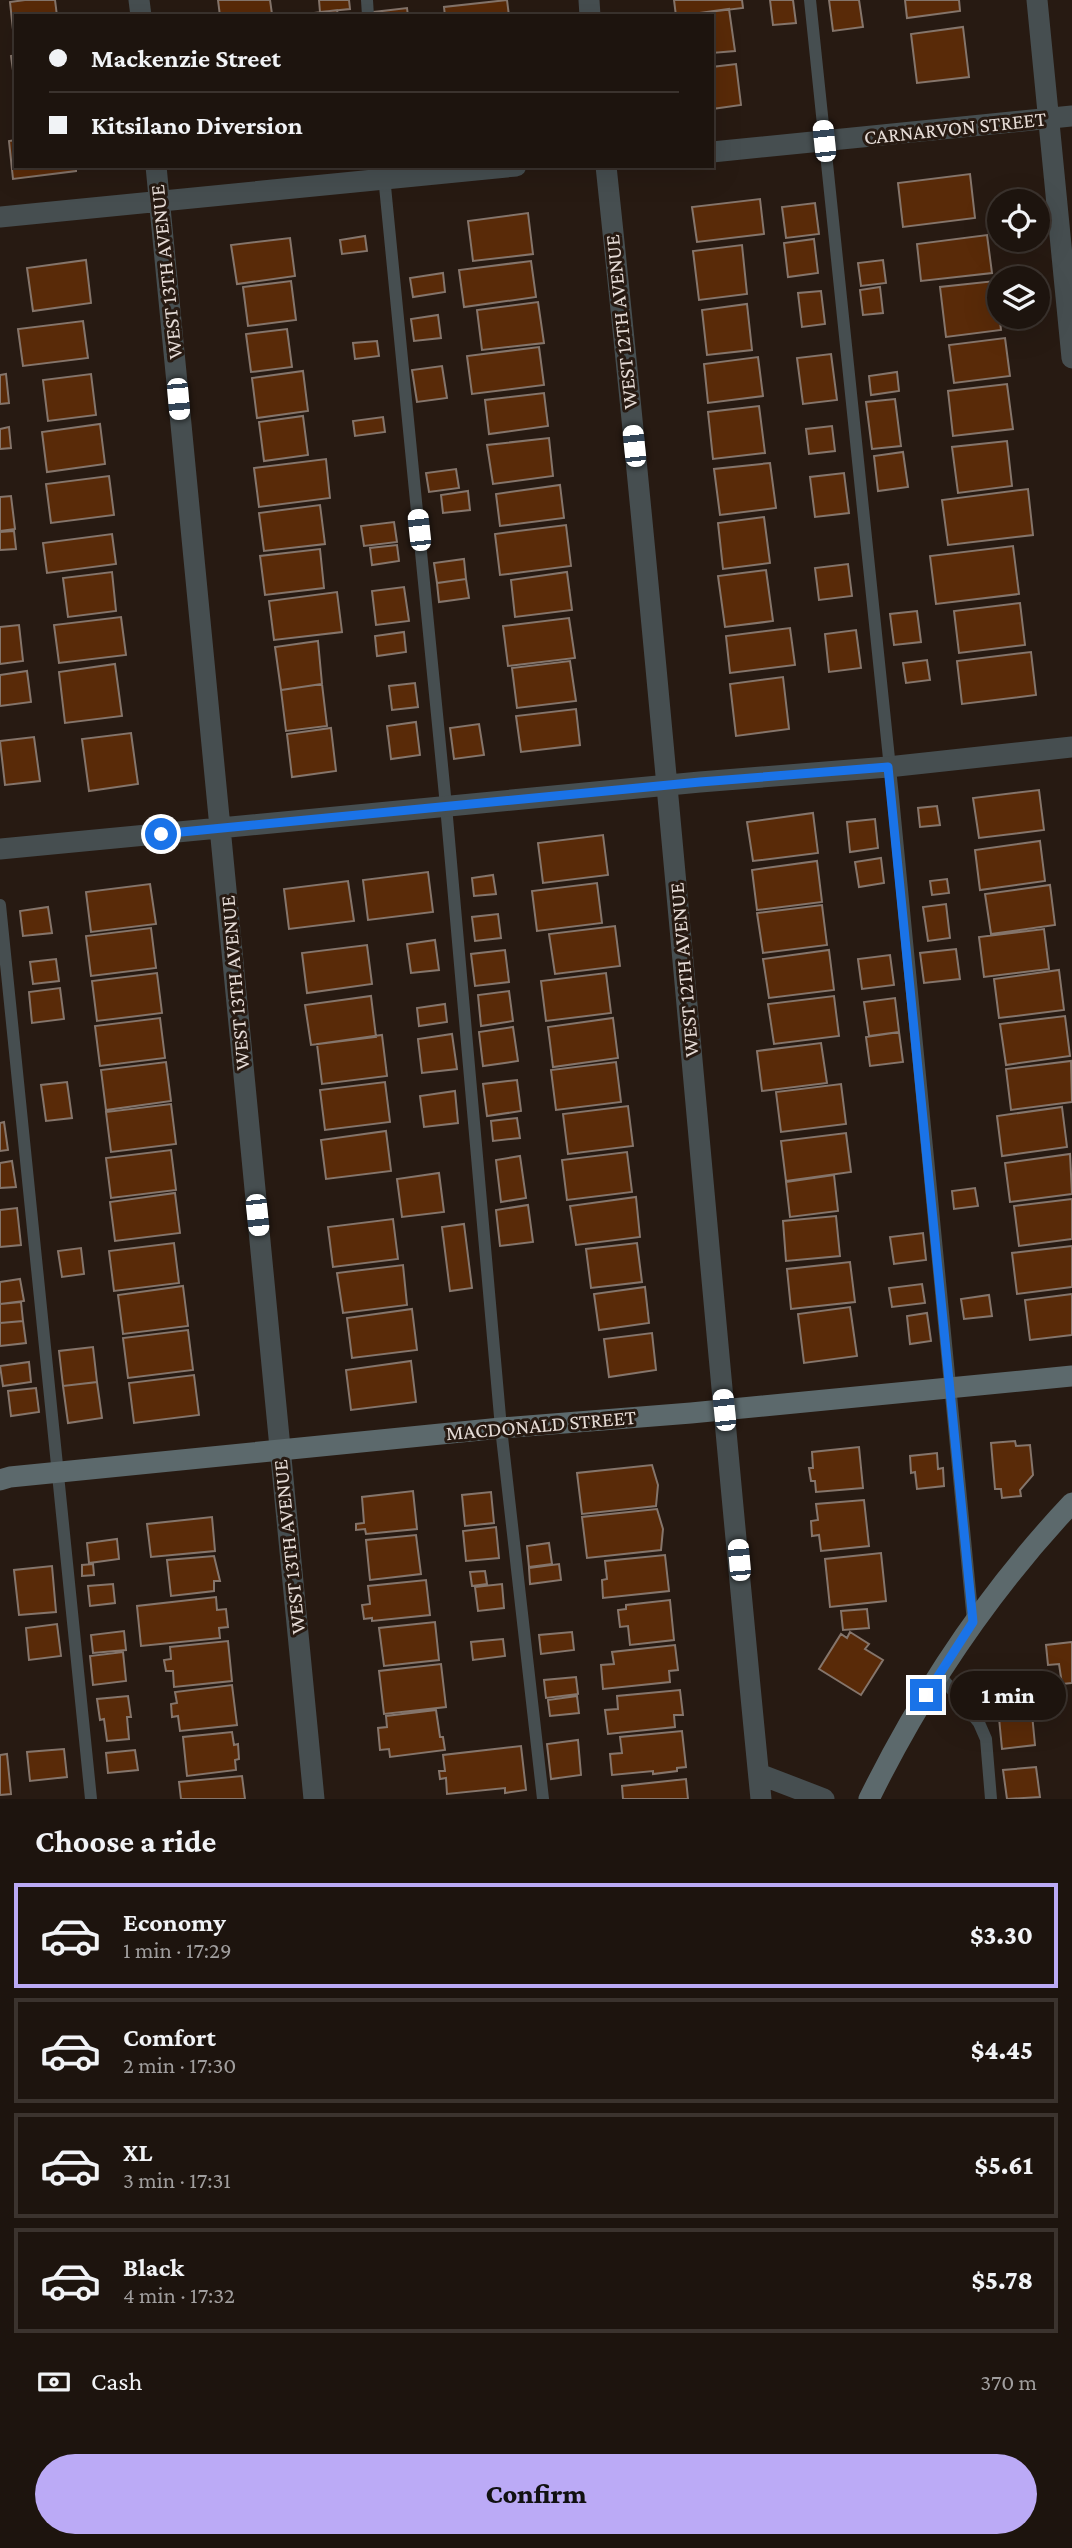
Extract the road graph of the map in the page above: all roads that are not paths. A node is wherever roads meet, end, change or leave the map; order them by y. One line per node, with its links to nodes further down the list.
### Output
1 (810, 0): 5 (lane)
2 (1037, 0): 4 (street)
3 (1072, 116): 4 (street, CARNARVON STREET)
4 (1048, 119): 5 (street, CARNARVON STREET); 13 (street)
5 (824, 141): 6 (street, CARNARVON STREET); 15 (lane)
6 (714, 152)
7 (156, 168): 11 (street, WEST 13TH AVENUE)
8 (478, 168): 10 (street)
9 (606, 168): 16 (street, WEST 12TH AVENUE)
10 (384, 173): 11 (street); 17 (lane)
11 (159, 202): 12 (street); 18 (street, WEST 13TH AVENUE)
12 (0, 217)
13 (1072, 359)
14 (1072, 747): 15 (street)
15 (888, 767): 16 (street); 22 (lane)
16 (668, 786): 17 (street); 23 (street, WEST 12TH AVENUE)
17 (446, 806): 18 (street); 24 (lane)
18 (220, 828): 19 (street); 25 (street, WEST 13TH AVENUE)
19 (0, 849)
20 (0, 905): 26 (lane)
21 (1072, 1376): 22 (street, MACDONALD STREET)
22 (950, 1388): 23 (street, MACDONALD STREET); 29 (lane)
23 (724, 1410): 24 (street, MACDONALD STREET); 31 (street, WEST 12TH AVENUE)
24 (501, 1428): 25 (street, MACDONALD STREET); 34 (lane)
25 (279, 1450): 26 (street, MACDONALD STREET); 33 (street, WEST 13TH AVENUE)
26 (58, 1472): 27 (street, MACDONALD STREET); 32 (lane)
27 (3, 1477)
28 (1072, 1503): 29 (street)
29 (973, 1622): 30 (street)
30 (939, 1674): 37 (street); 38 (lane)
31 (759, 1774): 35 (street, WEST 12TH AVENUE); 36 (street)
32 (91, 1799)
33 (314, 1799)
34 (543, 1799)
35 (761, 1799)
36 (824, 1799)
37 (869, 1799)
38 (991, 1799)

